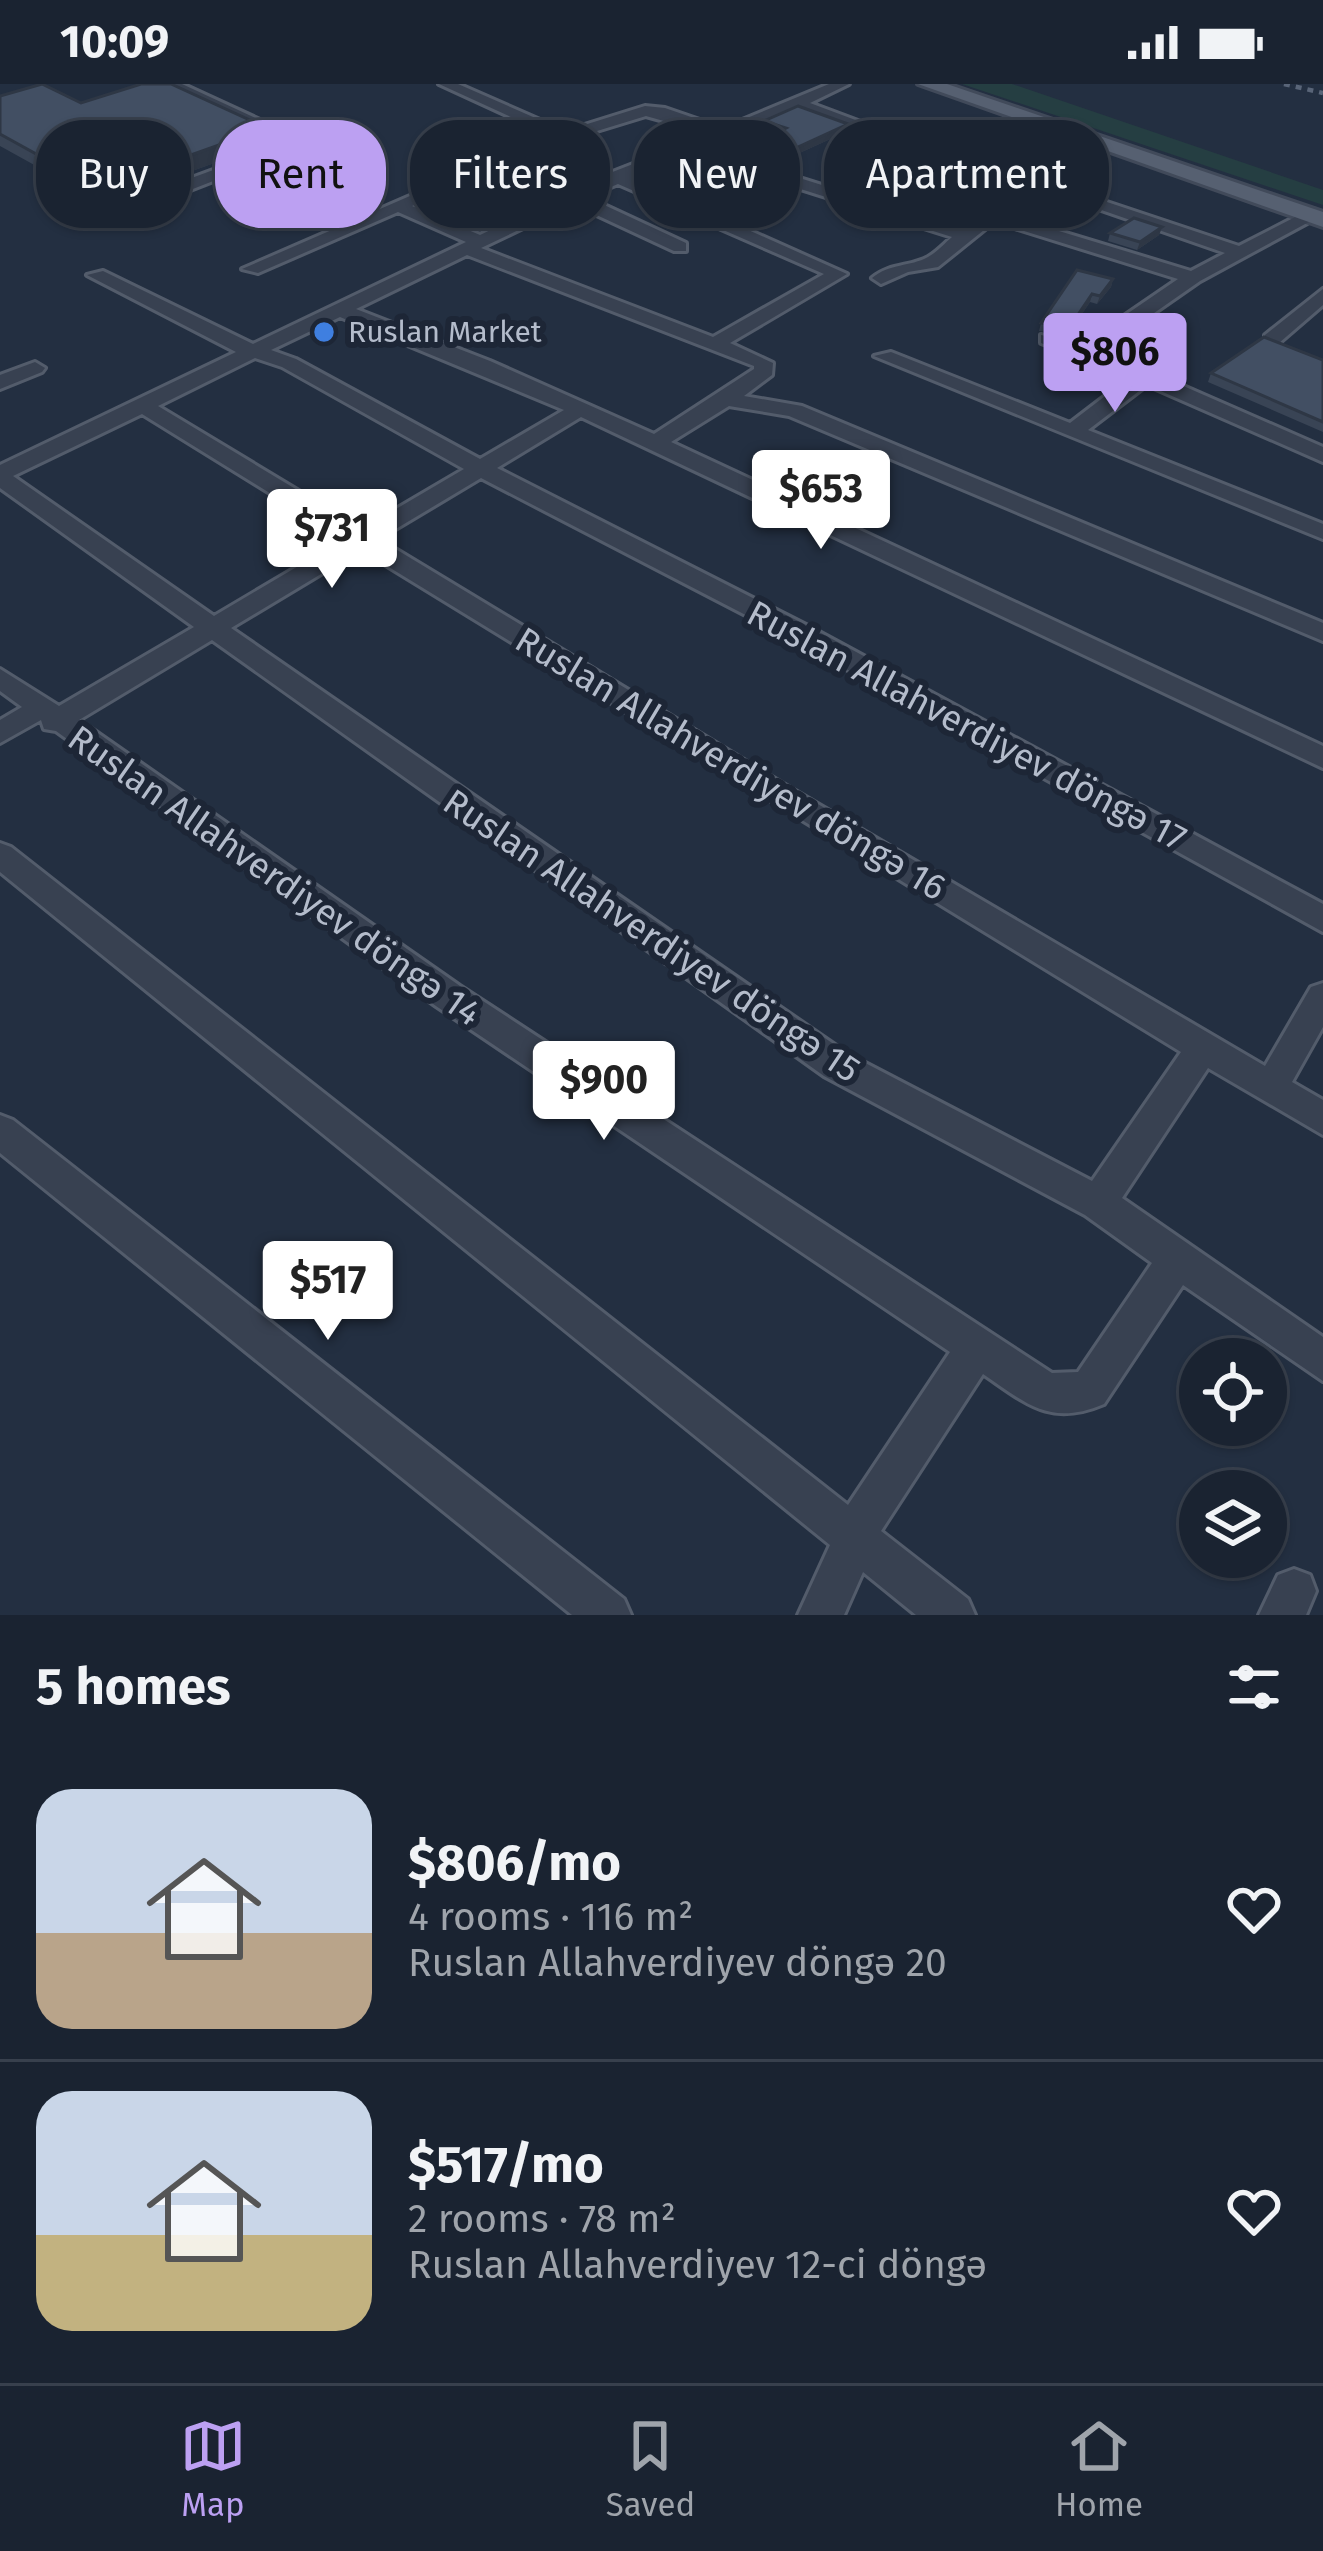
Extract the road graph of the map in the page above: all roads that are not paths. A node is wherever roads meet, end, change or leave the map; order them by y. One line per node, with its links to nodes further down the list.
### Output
1 (170, 84): 16 (street)
2 (446, 84): 7 (street)
3 (842, 84): 6 (street)
4 (928, 84): 21 (main road)
5 (946, 84): 21 (main road)
6 (799, 104): 9 (street); 10 (street)
7 (528, 120)
8 (683, 120): 11 (street)
9 (762, 120)
10 (843, 120)
11 (610, 123)
12 (634, 170): 13 (street)
13 (616, 177): 14 (street); 35 (street)
14 (610, 180)
15 (800, 182): 23 (street)
16 (191, 184)
17 (410, 203): 18 (street)
18 (401, 207): 24 (street); 27 (street)
19 (1109, 209): 26 (street)
20 (610, 214): 25 (street)
21 (1315, 221): 26 (street)
22 (506, 228): 24 (street)
23 (965, 235): 29 (street); 30 (street)
24 (472, 244): 32 (street); 35 (street)
25 (680, 247)
26 (1238, 252): 29 (street)
27 (251, 269)
28 (96, 275): 36 (street, Ruslan Allahverdiyev döngə 17)
29 (1193, 277): 37 (street)
30 (880, 278)
31 (1323, 295): 34 (street)
32 (337, 309): 36 (street); 44 (street)
33 (1048, 339): 37 (street)
34 (1272, 339)
35 (715, 344): 42 (street)
36 (254, 350): 43 (street); 48 (street, Ruslan Allahverdiyev döngə 17)
37 (1086, 351): 40 (street)
38 (884, 356): 45 (street)
39 (35, 368): 41 (street)
40 (1145, 376): 45 (street); 47 (street)
41 (0, 383)
42 (726, 399): 46 (street); 53 (street)
43 (141, 404): 49 (street); 51 (street, Ruslan Allahverdiyev döngə 16)
44 (580, 409): 46 (street); 48 (street)
45 (1075, 430): 50 (street)
46 (655, 443): 57 (street)
47 (1323, 455)
48 (478, 468): 51 (street); 59 (street, Ruslan Allahverdiyev döngə 17)
49 (0, 476): 52 (street, Ruslan Allahverdiyev döngə 15)
50 (1323, 532)
51 (363, 538): 52 (street); 61 (street, Ruslan Allahverdiyev döngə 16)
52 (211, 628): 55 (street); 65 (street, Ruslan Allahverdiyev döngə 15)
53 (1323, 633)
54 (0, 679): 55 (street, Ruslan Allahverdiyev döngə 14)
55 (46, 716): 56 (street); 67 (street, Ruslan Allahverdiyev döngə 14)
56 (0, 733)
57 (1323, 758)
58 (0, 855): 69 (street)
59 (1323, 919)
60 (1323, 997): 62 (street)
61 (1204, 1046): 62 (street, Ruslan Allahverdiyev döngə 16); 65 (street)
62 (1271, 1088): 63 (street, Ruslan Allahverdiyev döngə 16)
63 (1323, 1119)
64 (0, 1131): 70 (street)
65 (1098, 1204): 66 (street, Ruslan Allahverdiyev döngə 15)
66 (1177, 1260): 67 (street, Ruslan Allahverdiyev döngə 14); 68 (street, Ruslan Allahverdiyev döngə 15)
67 (978, 1346): 69 (street)
68 (1323, 1361)
69 (856, 1539): 71 (street); 72 (street)
70 (608, 1615)
71 (821, 1615)
72 (952, 1615)

